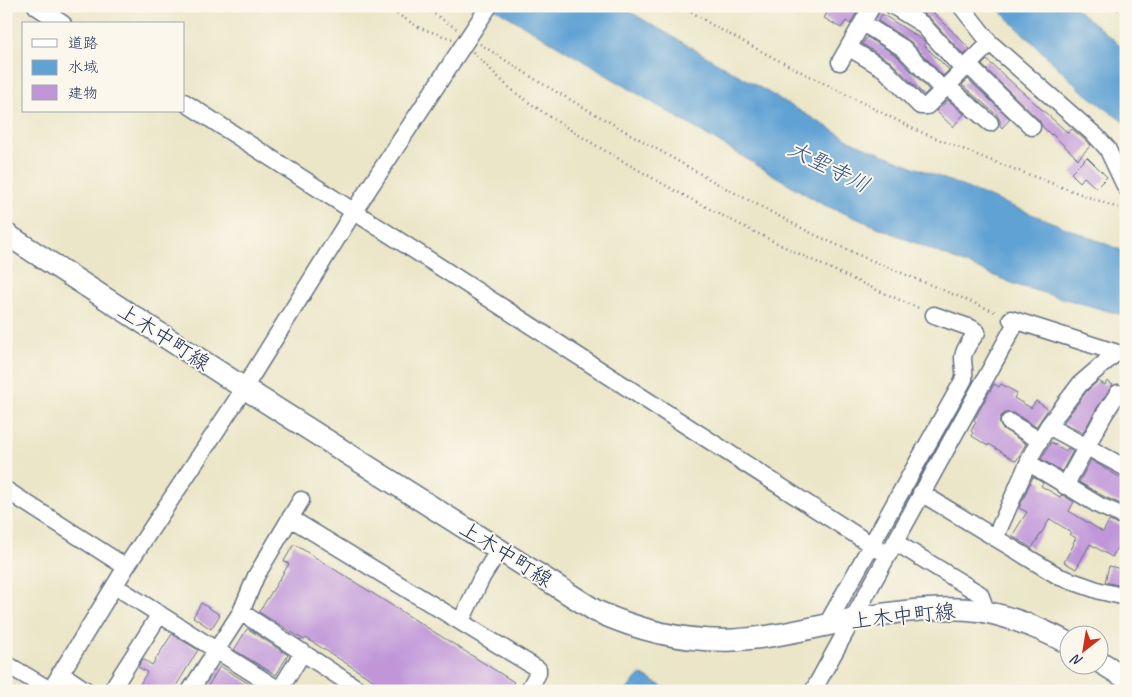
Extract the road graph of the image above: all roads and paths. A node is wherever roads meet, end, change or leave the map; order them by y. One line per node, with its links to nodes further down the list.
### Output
1 (36, 6): 11 (street)
2 (384, 6): 13 (path)
3 (422, 6): 13 (path)
4 (489, 6): 13 (street)
5 (683, 6): 24 (path)
6 (872, 6): 16 (street)
7 (893, 6): 17 (street)
8 (961, 6): 14 (street)
9 (1114, 6): 10 (path)
10 (1126, 16)
11 (60, 22)
12 (869, 27): 18 (street)
13 (467, 40): 23 (street); 26 (path); 27 (path)
14 (990, 43): 17 (street); 22 (street)
15 (856, 52): 18 (street)
16 (840, 62)
17 (966, 67): 18 (street); 21 (street)
18 (945, 88): 20 (street)
19 (185, 103): 23 (street)
20 (990, 122)
21 (1032, 128)
22 (1126, 188)
23 (354, 211): 29 (street); 44 (street)
24 (1126, 211)
25 (6, 234): 29 (main road, 上木中町線)
26 (934, 315): 44 (street)
27 (1014, 320): 28 (street); 39 (street)
28 (1121, 354): 32 (street)
29 (244, 388): 46 (main road, 上木中町線); 47 (street)
30 (1118, 393): 34 (street)
31 (1009, 422): 33 (street)
32 (1048, 426): 33 (street); 34 (street)
33 (1039, 440): 35 (street)
34 (1087, 448): 36 (street); 37 (street)
35 (1029, 463): 37 (street); 43 (street)
36 (1126, 468)
37 (1065, 486): 41 (street)
38 (6, 490): 47 (street)
39 (922, 493): 43 (street); 45 (street)
40 (301, 500): 42 (street)
41 (1126, 517)
42 (290, 518): 50 (street); 54 (street)
43 (995, 538): 49 (street)
44 (871, 544): 45 (street); 55 (street)
45 (891, 549): 51 (street); 53 (street)
46 (499, 550): 54 (street); 55 (main road, 上木中町線)
47 (126, 568): 48 (street)
48 (115, 586): 52 (street); 61 (street)
49 (1126, 597)
50 (241, 612): 57 (street); 58 (street)
51 (987, 613): 53 (main road, 上木中町線); 56 (main road, 上木中町線)
52 (160, 614): 57 (street); 66 (street)
53 (852, 620): 55 (main road, 上木中町線); 70 (street)
54 (461, 621): 69 (street)
55 (826, 626)
56 (1060, 639)
57 (217, 649): 64 (street); 67 (street)
58 (303, 652): 64 (street); 68 (street)
59 (6, 664): 63 (street)
60 (1110, 668): 62 (main road)
61 (60, 673): 63 (street); 65 (street)
62 (1126, 678)
63 (50, 690)
64 (280, 690)
65 (87, 691)
66 (111, 691)
67 (190, 691)
68 (361, 691)
69 (528, 691)
70 (813, 691)

